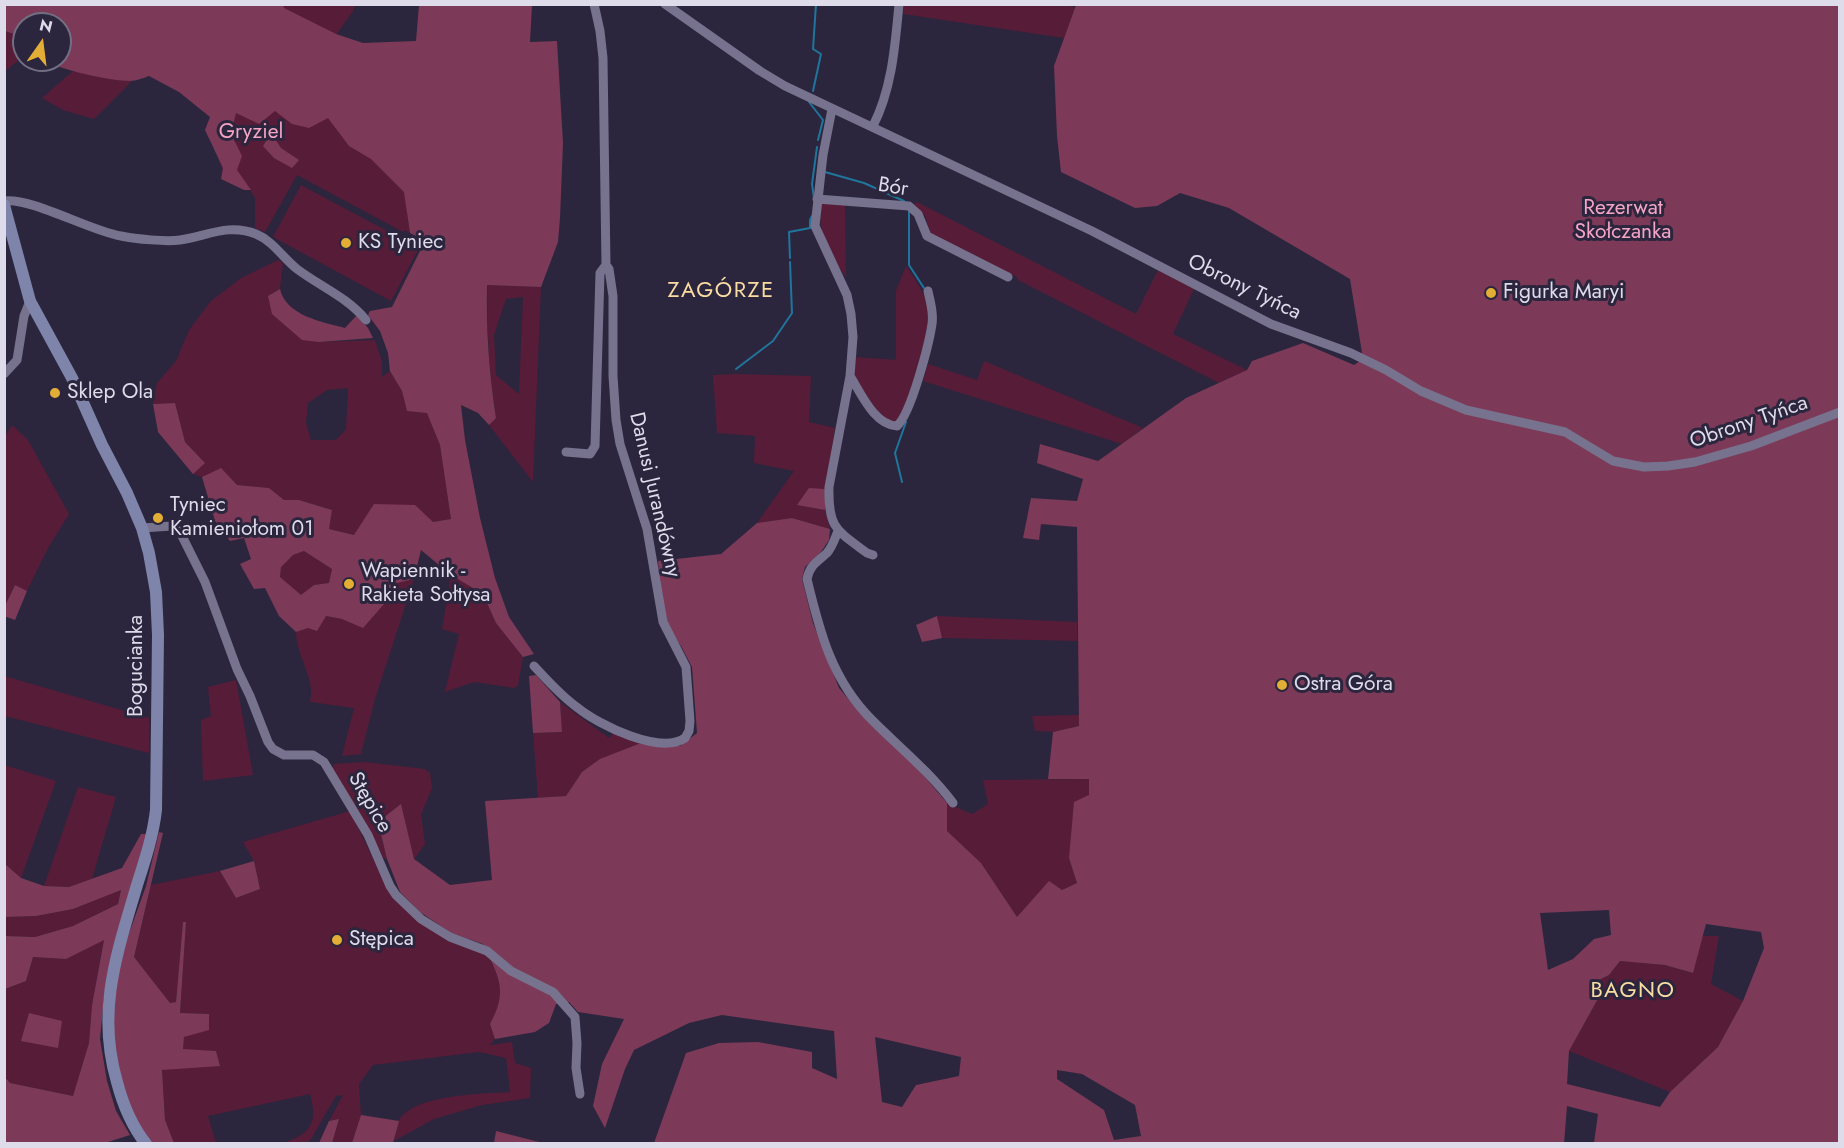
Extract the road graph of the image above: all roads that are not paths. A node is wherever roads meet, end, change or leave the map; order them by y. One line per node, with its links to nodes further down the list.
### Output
1 (594, 4): 8 (street, Danusi Jurandówny)
2 (665, 4): 4 (street, Obrony Tyńca)
3 (899, 4): 5 (street)
4 (832, 109): 5 (street, Obrony Tyńca); 6 (street)
5 (873, 126): 15 (street, Obrony Tyńca)
6 (817, 199): 9 (street, Bór); 14 (street)
7 (4, 203): 11 (street, Bogucianka); 12 (street)
8 (606, 265): 16 (street); 20 (street, Danusi Jurandówny)
9 (1008, 277)
10 (928, 291): 14 (street)
11 (30, 301): 13 (street); 17 (street, Bogucianka)
12 (366, 320)
13 (4, 374)
14 (850, 376): 18 (street)
15 (1839, 412)
16 (566, 452)
17 (142, 528): 22 (street, Stępice); 23 (street, Bogucianka)
18 (837, 531): 19 (street); 21 (street)
19 (873, 555)
20 (534, 666)
21 (953, 802)
22 (580, 1094)
23 (146, 1143)

